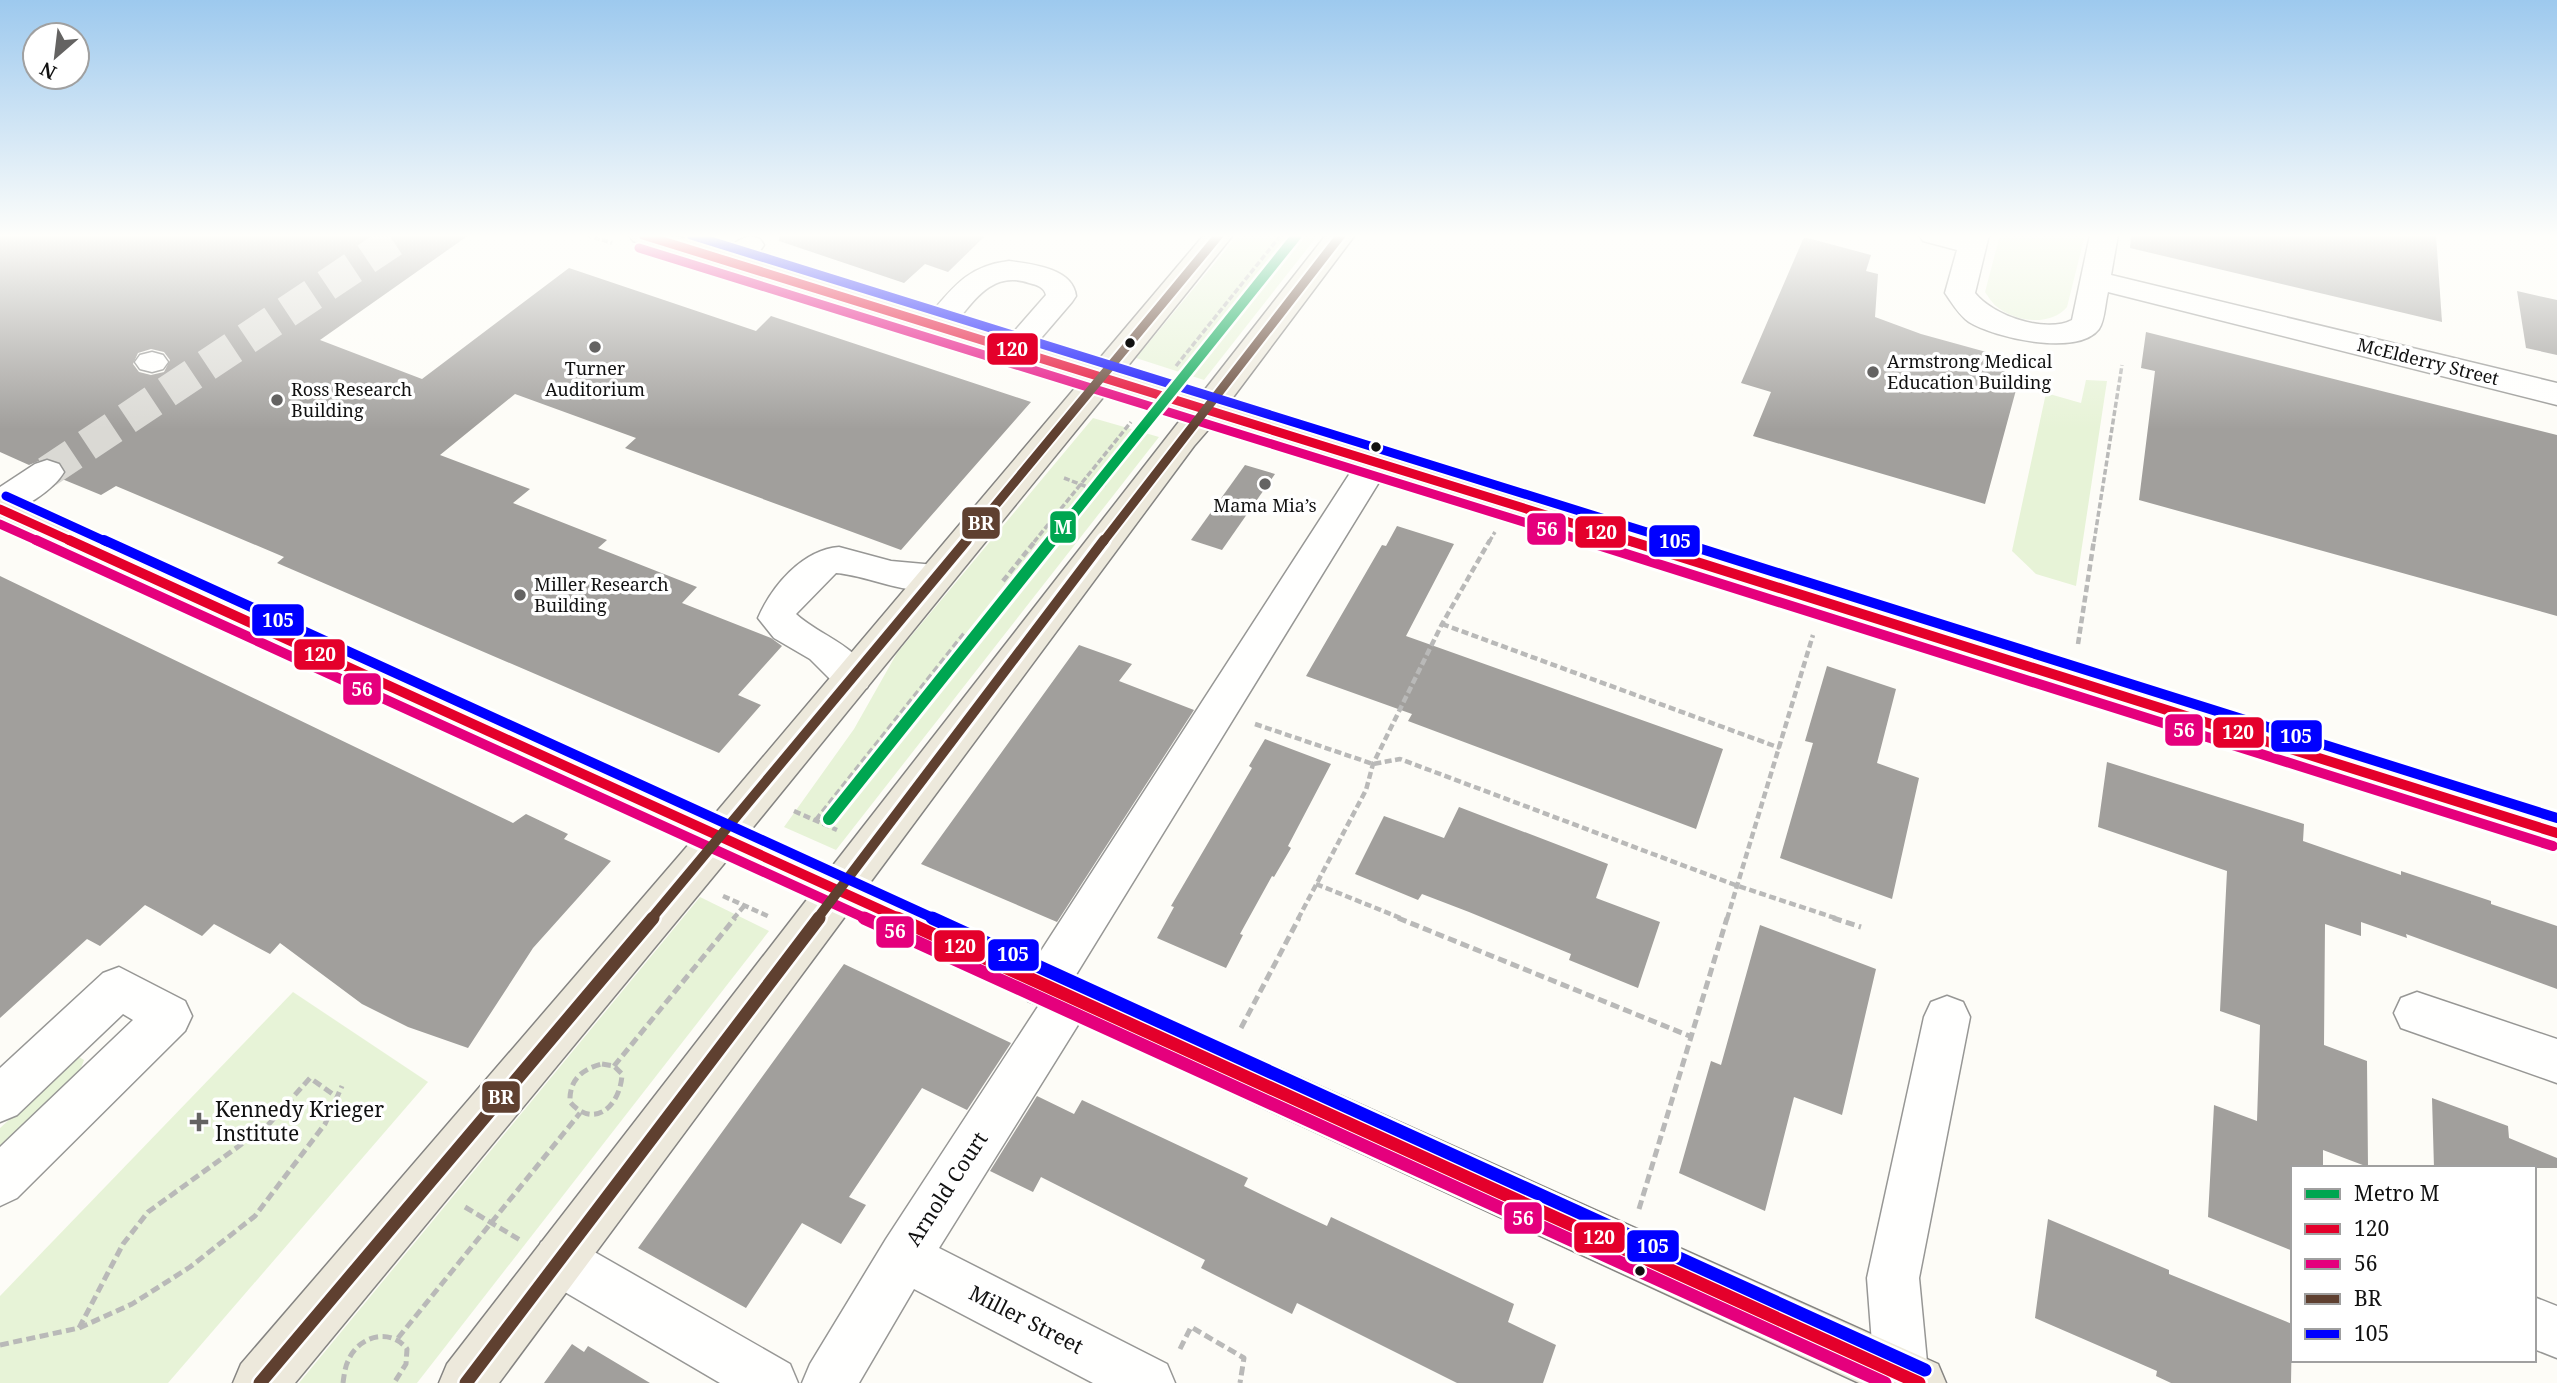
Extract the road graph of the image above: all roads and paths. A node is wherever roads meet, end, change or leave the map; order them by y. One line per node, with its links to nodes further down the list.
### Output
1 (862, 300): 10 (main road)
2 (961, 300): 10 (street)
3 (1058, 300): 11 (street)
4 (1166, 300): 14 (main road)
5 (1229, 300): 13 (path)
6 (1291, 300): 16 (main road)
7 (1965, 300): 8 (street)
8 (2092, 300)
9 (2175, 300): 15 (street, McElderry Street)
10 (936, 327): 11 (main road)
11 (1013, 351): 14 (main road)
12 (2122, 365): 30 (path)
13 (1171, 372)
14 (1101, 378): 16 (main road); 24 (main road)
15 (2557, 394)
16 (1206, 411): 18 (main road); 41 (main road)
17 (1131, 422): 20 (path)
18 (1375, 461): 22 (main road); 31 (street, Arnold Court)
19 (47, 472): 23 (street)
20 (1081, 485): 21 (path); 25 (path)
21 (1117, 489)
22 (1510, 503): 26 (main road); 27 (path)
23 (0, 507): 38 (main road)
24 (935, 578): 29 (main road); 29 (street)
25 (1003, 580)
26 (1822, 603): 30 (main road); 32 (path)
27 (1442, 624): 32 (path); 33 (path)
28 (964, 634): 35 (path)
29 (853, 677): 38 (main road)
30 (2072, 681): 37 (main road)
31 (1218, 711): 33 (path); 46 (street, Arnold Court)
32 (1780, 748): 40 (path)
33 (1373, 764): 39 (path); 40 (path)
34 (794, 811): 35 (path)
35 (816, 820): 36 (path)
36 (845, 833)
37 (2557, 833)
38 (719, 839): 41 (main road); 58 (main road)
39 (1316, 884): 49 (path); 52 (path)
40 (1738, 886): 45 (path); 49 (path)
41 (838, 892): 46 (main road); 61 (main road)
42 (719, 894): 43 (path)
43 (745, 905): 44 (path); 51 (path)
44 (774, 919)
45 (1861, 927)
46 (1057, 991): 52 (main road); 62 (street, Arnold Court)
47 (2417, 1013): 50 (street)
48 (1947, 1017): 69 (street)
49 (1692, 1037): 60 (path)
50 (2557, 1061)
51 (614, 1066): 56 (path); 56 (path)
52 (1221, 1066): 60 (main road)
53 (342, 1086): 54 (path)
54 (337, 1097): 64 (path); 64 (path)
55 (0, 1099): 57 (street)
56 (580, 1113): 59 (path)
57 (0, 1181)
58 (428, 1185): 59 (path); 70 (main road)
59 (492, 1223): 61 (path); 66 (path)
60 (1626, 1250): 69 (main road)
61 (545, 1253): 73 (main road); 74 (street)
62 (904, 1257): 68 (street, Miller Street); 75 (street, Arnold Court)
63 (2536, 1324): 65 (street)
64 (79, 1328): 67 (path)
65 (2557, 1332)
66 (398, 1338): 71 (path); 72 (path)
67 (0, 1345)
68 (1161, 1372): 76 (path)
69 (1908, 1381)
70 (260, 1383)
71 (343, 1383)
72 (394, 1383)
73 (466, 1383)
74 (771, 1383)
75 (828, 1383)
76 (1240, 1383)

